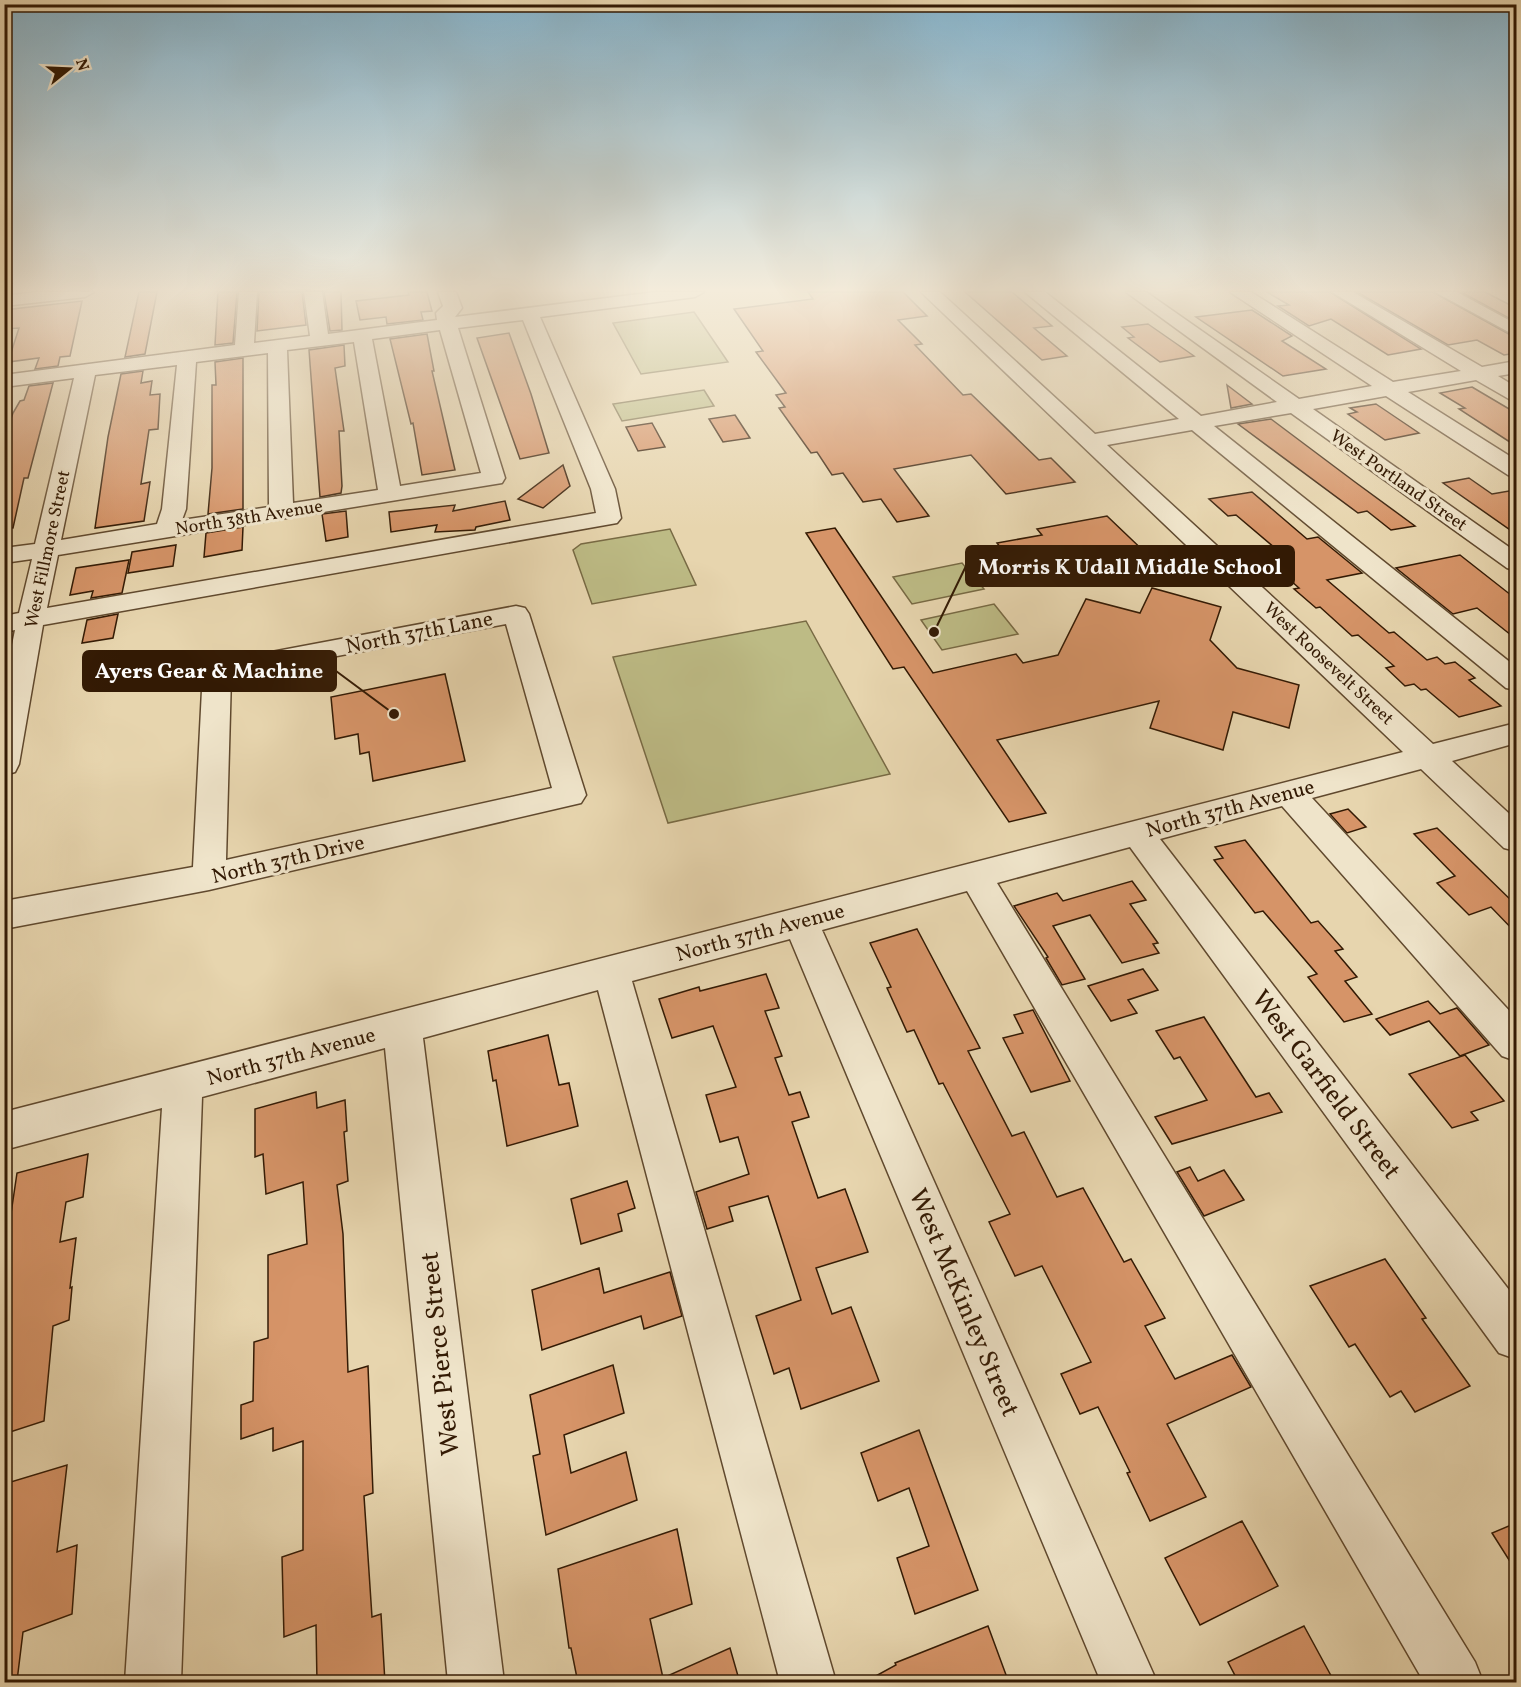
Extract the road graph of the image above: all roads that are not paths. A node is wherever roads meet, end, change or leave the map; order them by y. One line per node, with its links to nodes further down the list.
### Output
1 (86, 370): 25 (street, West Fillmore Street)
2 (81, 371): 15 (street)
3 (186, 371): 24 (street)
4 (277, 371): 23 (street)
5 (368, 371): 22 (street)
6 (461, 371): 22 (street, North 38th Avenue)
7 (553, 371): 28 (street)
8 (1016, 371): 20 (street, West Roosevelt Street)
9 (1132, 371): 19 (street)
10 (1246, 371): 18 (street, West Portland Street)
11 (1360, 371): 16 (street)
12 (1473, 371): 14 (street)
13 (1496, 371): 14 (street)
14 (1479, 374): 16 (street); 17 (street)
15 (4, 381)
16 (1388, 389): 18 (street); 21 (street)
17 (1516, 395)
18 (1295, 405): 19 (street); 27 (street, West Portland Street)
19 (1196, 422): 20 (street); 30 (street)
20 (1092, 441): 32 (street, West Roosevelt Street)
21 (1516, 470)
22 (390, 494): 23 (street, North 38th Avenue)
23 (280, 512): 24 (street, North 38th Avenue)
24 (167, 530): 25 (street, North 38th Avenue)
25 (47, 549): 26 (street, North 38th Avenue); 28 (street, West Fillmore Street)
26 (4, 556)
27 (1516, 563)
28 (31, 620): 29 (street); 33 (street, West Fillmore Street)
29 (4, 624)
30 (1516, 681)
31 (1516, 733): 32 (street, North 37th Avenue)
32 (1427, 756): 34 (street, North 37th Avenue); 37 (street, West Roosevelt Street)
33 (4, 764)
34 (1288, 793): 36 (street, North 37th Avenue); 44 (street)
35 (570, 795): 39 (street, North 37th Drive); 39 (street, North 37th Lane)
36 (1137, 833): 38 (street, North 37th Avenue); 47 (street, West Garfield Street)
37 (1516, 839)
38 (975, 875): 41 (street, North 37th Avenue); 52 (street)
39 (209, 877): 40 (street, North 37th Drive)
40 (4, 915)
41 (800, 921): 42 (street, North 37th Avenue); 51 (street, West McKinley Street)
42 (611, 971): 43 (street, North 37th Avenue); 50 (street)
43 (402, 1026): 45 (street, North 37th Avenue); 49 (street, West Pierce Street)
44 (1516, 1044)
45 (183, 1084): 46 (street, North 37th Avenue); 48 (street)
46 (4, 1131)
47 (1516, 1336)
48 (153, 1683)
49 (476, 1683)
50 (808, 1683)
51 (1130, 1683)
52 (1455, 1683)

